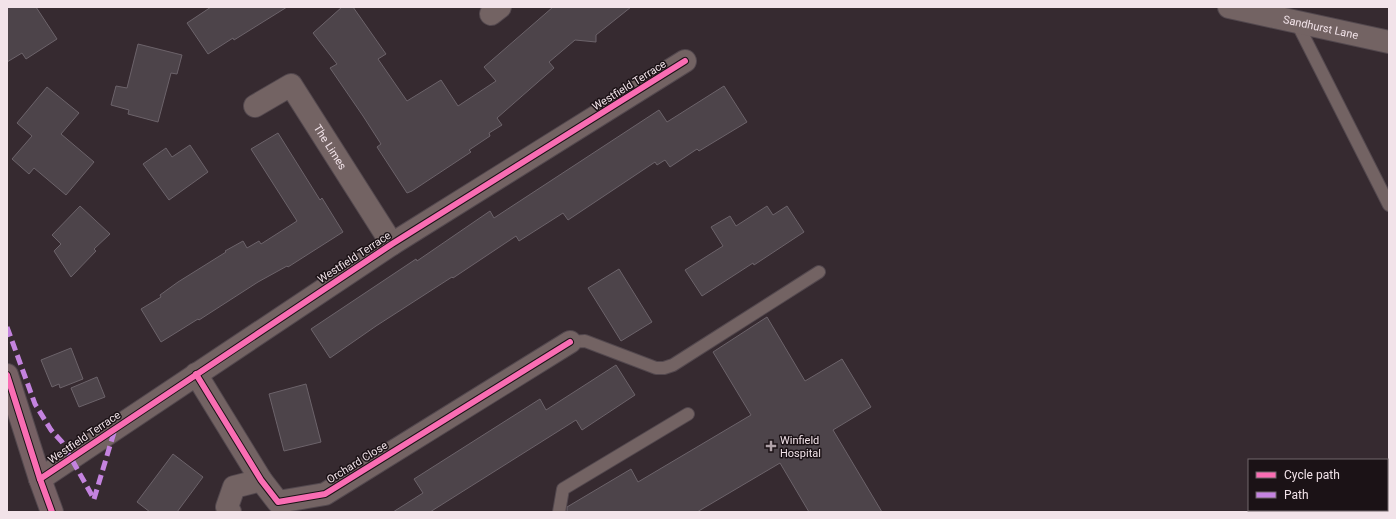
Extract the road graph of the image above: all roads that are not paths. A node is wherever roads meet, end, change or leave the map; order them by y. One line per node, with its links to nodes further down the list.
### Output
1 (1229, 7): 2 (street, Sandhurst Lane)
2 (1297, 23): 3 (street, Sandhurst Lane); 6 (lane)
3 (1389, 42)
4 (685, 61): 7 (street, Westfield Terrace)
5 (255, 106): 7 (street, The Limes)
6 (1389, 205)
7 (392, 244): 10 (street, Westfield Terrace)
8 (819, 272): 9 (lane)
9 (570, 342): 15 (street, Orchard Close)
10 (196, 374): 13 (street, Westfield Terrace); 14 (street, Orchard Close)
11 (7, 375): 13 (main road)
12 (688, 414): 18 (lane)
13 (40, 479): 16 (main road)
14 (261, 480): 15 (street, Orchard Close); 17 (street)
15 (276, 507)
16 (52, 512)
17 (230, 512)
18 (559, 512)

